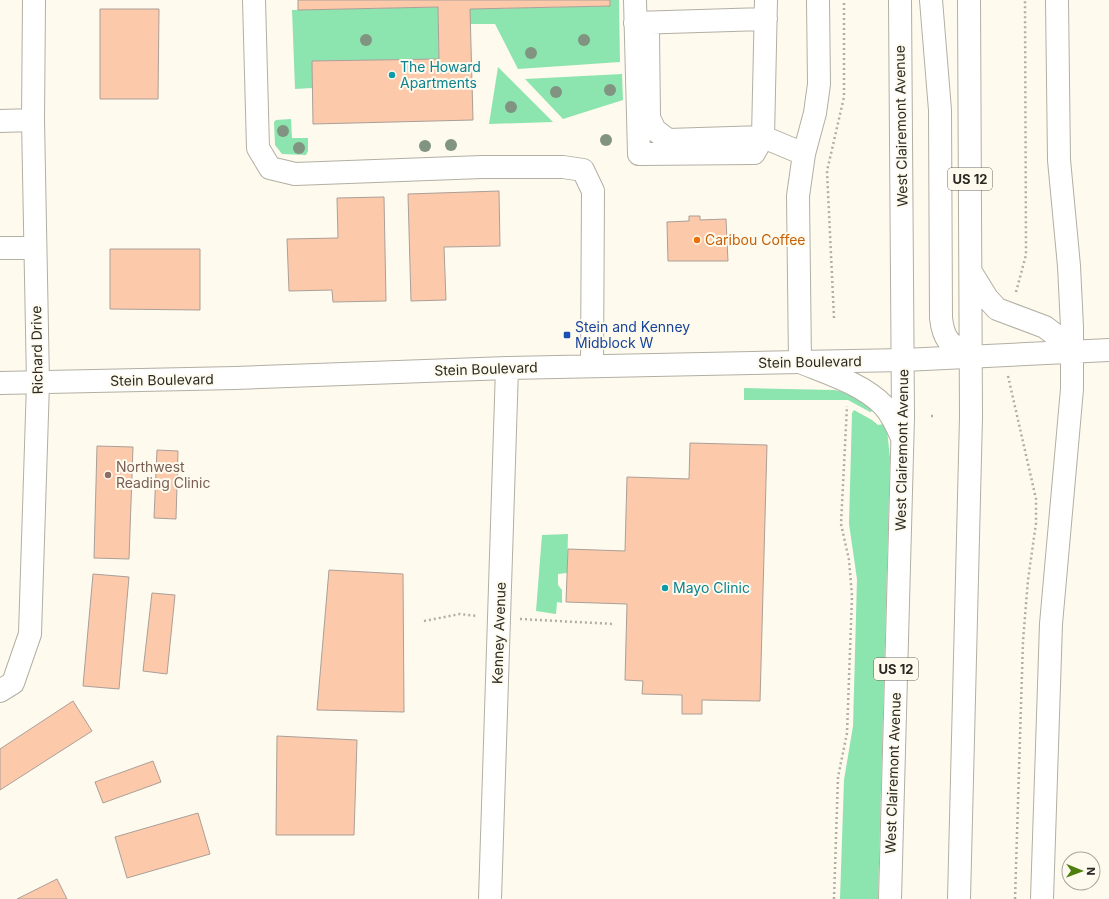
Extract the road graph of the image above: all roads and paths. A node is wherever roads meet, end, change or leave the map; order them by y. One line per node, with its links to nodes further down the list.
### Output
1 (34, 0): 13 (street, Richard Drive)
2 (254, 0): 28 (street)
3 (635, 0): 12 (street)
4 (818, 0): 16 (street)
5 (844, 0): 21 (path)
6 (900, 0): 26 (street, West Clairemont Avenue / US 12)
7 (931, 0): 25 (street)
8 (969, 0): 19 (street, US 12)
9 (1025, 0): 20 (path)
10 (1057, 0): 23 (street)
11 (766, 10): 12 (street); 15 (street)
12 (635, 22): 15 (street); 15 (street)
13 (33, 120): 14 (street); 18 (street, Richard Drive)
14 (0, 121)
15 (762, 137): 16 (street)
16 (804, 154): 27 (street)
17 (0, 248): 18 (street)
18 (35, 248): 31 (street, Richard Drive)
19 (971, 272): 20 (street); 25 (street, US 12)
20 (1010, 314): 23 (street)
21 (834, 318)
22 (1109, 350): 23 (street, Stein Boulevard)
23 (1073, 351): 24 (street, Stein Boulevard); 42 (street)
24 (1006, 355): 25 (street, Stein Boulevard); 41 (path)
25 (972, 357): 26 (street, Stein Boulevard); 40 (street, US 12)
26 (904, 360): 27 (street, Stein Boulevard); 35 (street, West Clairemont Avenue / US 12)
27 (800, 362): 28 (street, Stein Boulevard); 35 (street)
28 (592, 366): 29 (street, Stein Boulevard)
29 (507, 368): 31 (street, Stein Boulevard); 37 (street, Kenney Avenue)
30 (0, 383): 31 (street, Stein Boulevard)
31 (38, 383): 36 (street, Richard Drive)
32 (847, 404): 38 (path)
33 (932, 416): 34 (path)
34 (936, 416)
35 (903, 439): 39 (street, West Clairemont Avenue / US 12)
36 (0, 691)
37 (490, 899)
38 (834, 899)
39 (890, 899)
40 (959, 899)
41 (1015, 899)
42 (1042, 899)

